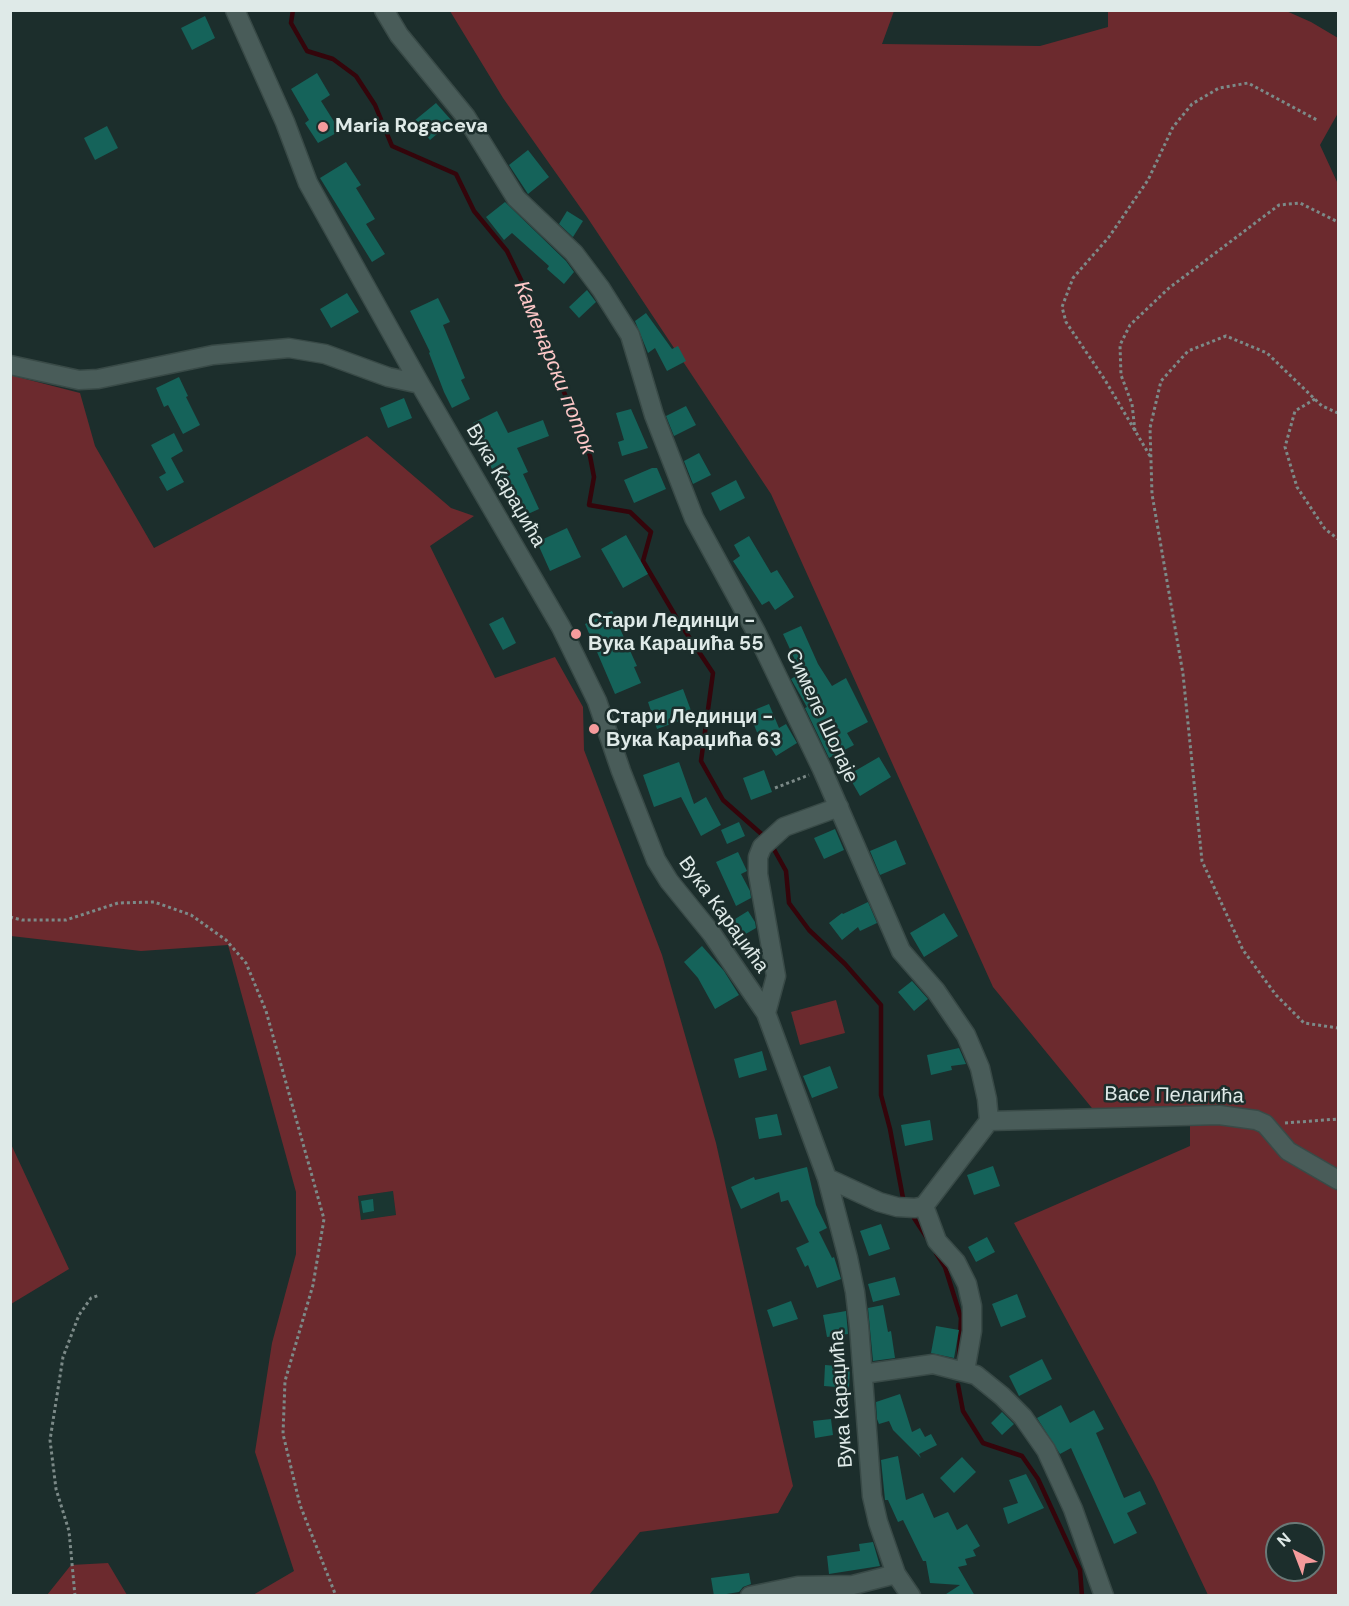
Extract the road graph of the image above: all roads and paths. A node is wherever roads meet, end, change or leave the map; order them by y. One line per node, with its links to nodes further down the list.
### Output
1 (235, 10): 6 (street, Вука Караџића)
2 (384, 10): 12 (street, Симеле Шолаје)
3 (1317, 120): 9 (path)
4 (1338, 222): 9 (path)
5 (10, 365): 6 (street)
6 (420, 384): 16 (street, Вука Караџића)
7 (1315, 399): 8 (path); 10 (path); 11 (path)
8 (1338, 412)
9 (1136, 432): 10 (path)
10 (1150, 458): 17 (path)
11 (1338, 539)
12 (822, 769): 13 (path); 14 (street, Симеле Шолаје)
13 (775, 788)
14 (839, 807): 16 (street); 19 (street, Симеле Шолаје)
15 (10, 917): 29 (path)
16 (766, 1013): 21 (street, Вука Караџића)
17 (1338, 1028)
18 (1338, 1119): 20 (path)
19 (989, 1121): 20 (street, Васе Пелагића); 23 (street)
20 (1265, 1124): 22 (street, Васе Пелагића)
21 (827, 1178): 23 (street); 26 (street, Вука Караџића)
22 (1338, 1180)
23 (924, 1206): 25 (street)
24 (100, 1295): 28 (path)
25 (965, 1371): 26 (street); 32 (street)
26 (863, 1374): 27 (street, Вука Караџића)
27 (896, 1574): 30 (street); 31 (street, Вука Караџића)
28 (75, 1596)
29 (336, 1596)
30 (750, 1596)
31 (911, 1596)
32 (1104, 1596)

